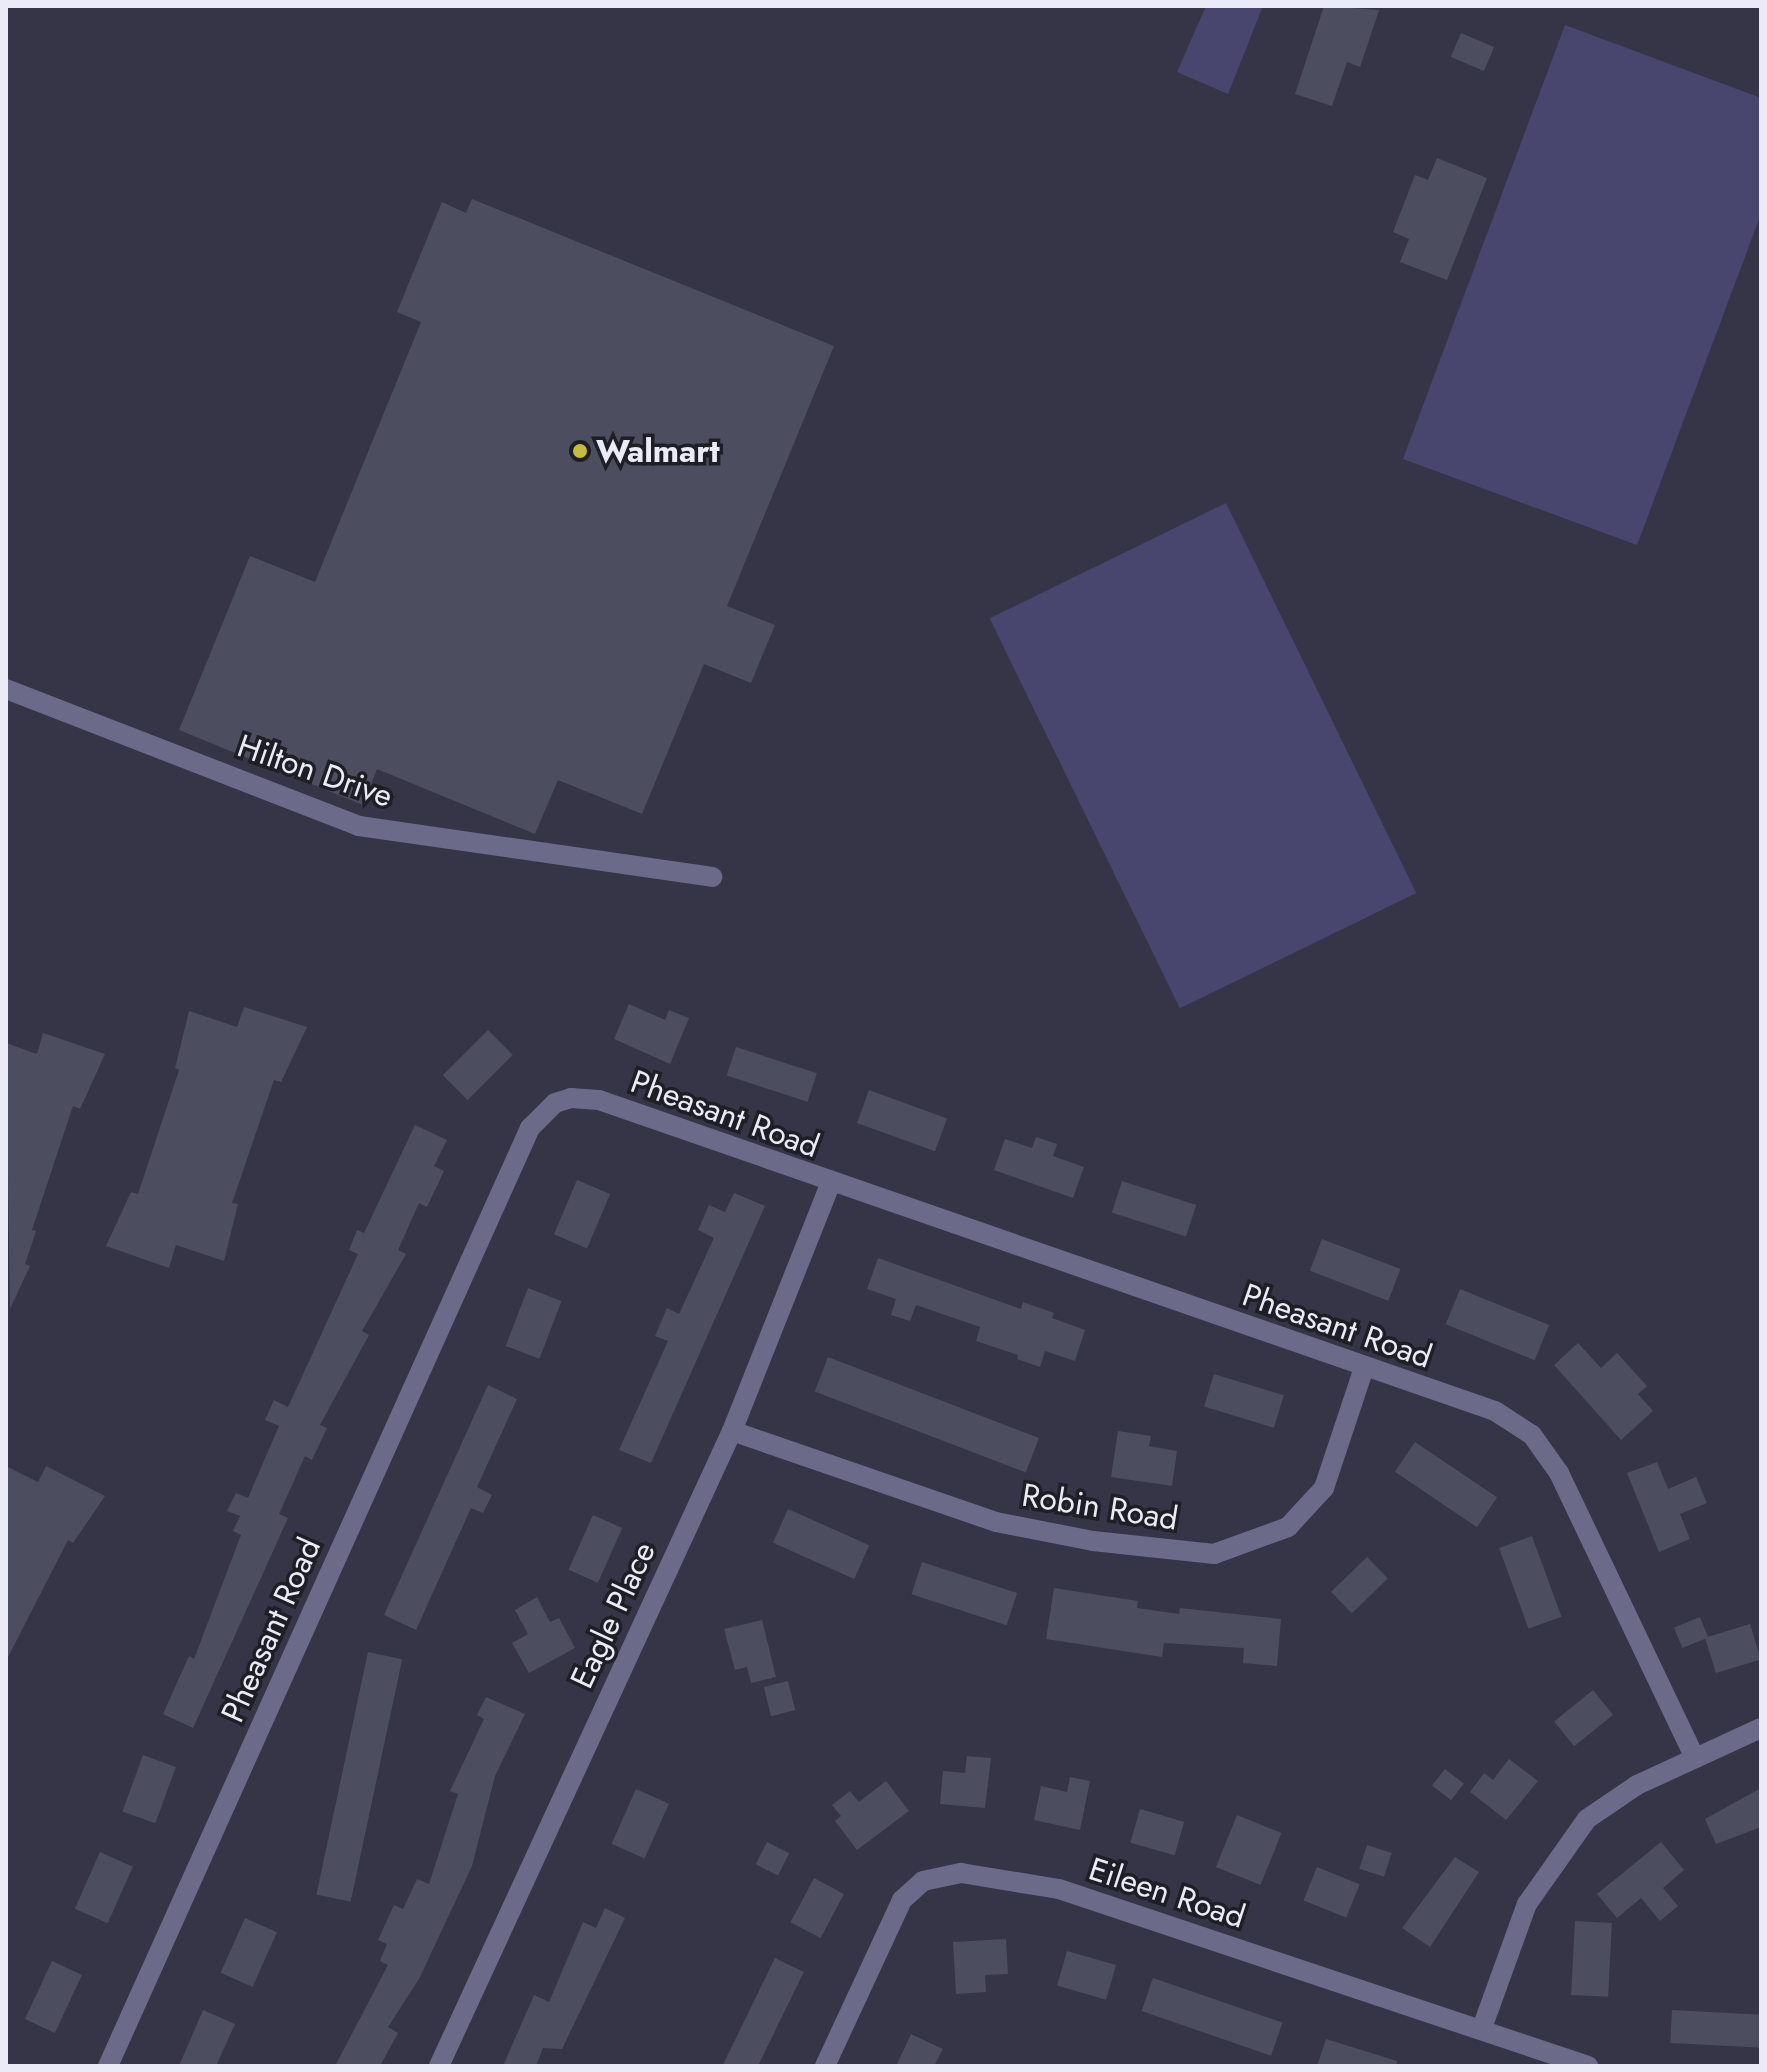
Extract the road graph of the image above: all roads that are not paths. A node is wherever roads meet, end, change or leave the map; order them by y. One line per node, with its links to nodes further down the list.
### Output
1 (6, 689): 2 (street, Hilton Drive)
2 (712, 877)
3 (830, 1185): 4 (street, Pheasant Road); 5 (street, Eagle Place); 9 (street, Pheasant Road)
4 (1364, 1368): 5 (street, Robin Road); 7 (street, Pheasant Road)
5 (732, 1431): 10 (street, Eagle Place)
6 (1761, 1728): 7 (street)
7 (1695, 1758): 8 (street)
8 (1482, 2028): 11 (street, Eileen Road); 12 (street, Eileen Road)
9 (108, 2066)
10 (439, 2066)
11 (825, 2066)
12 (1588, 2066)

